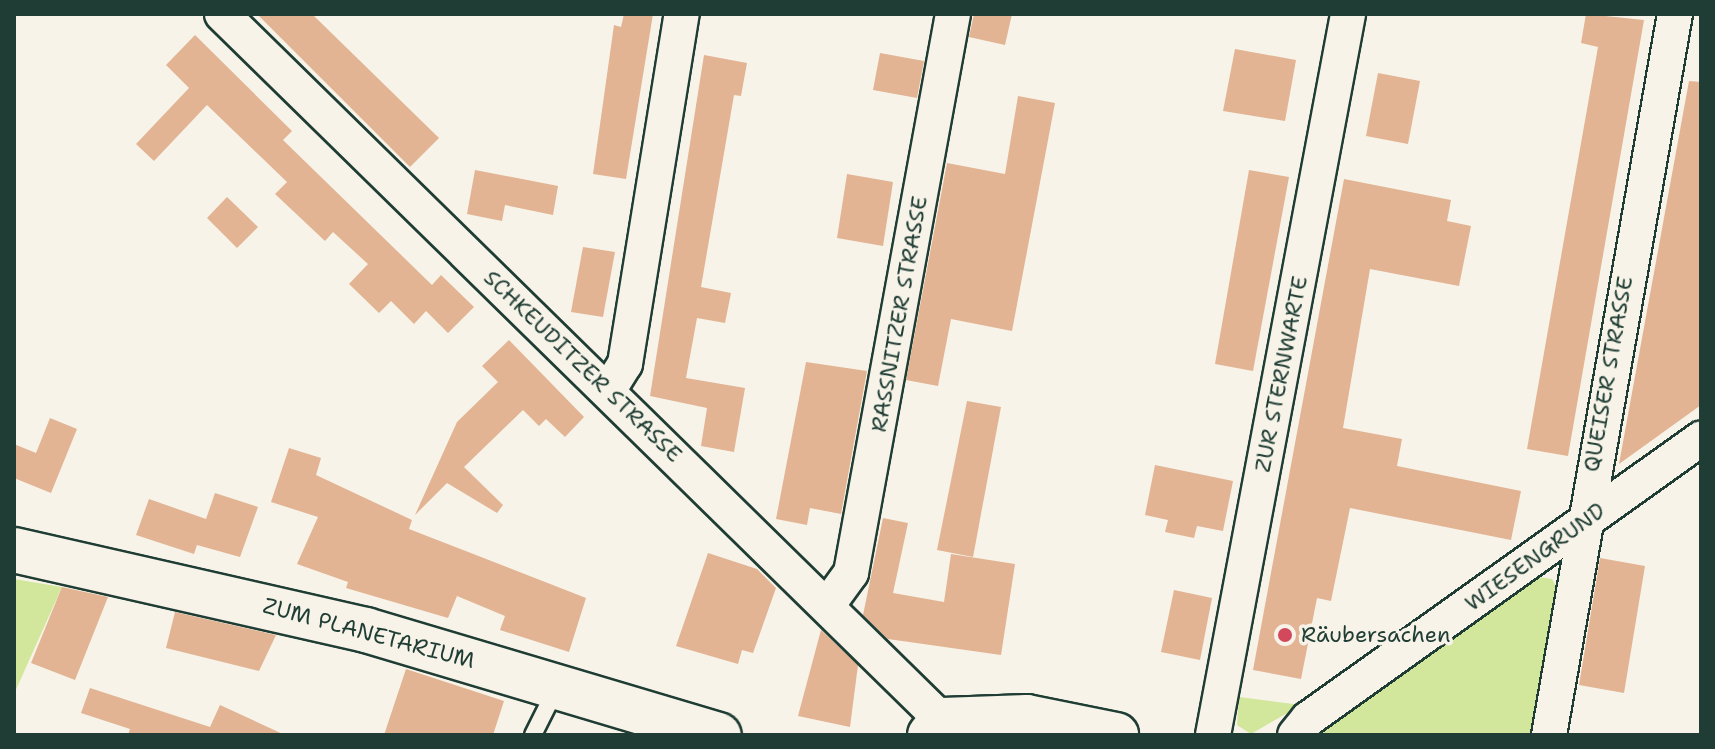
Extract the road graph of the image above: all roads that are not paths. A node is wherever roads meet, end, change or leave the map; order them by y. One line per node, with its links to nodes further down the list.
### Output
1 (222, 14): 6 (street, SCHKEUDITZER STRASSE)
2 (682, 14): 6 (street)
3 (953, 14): 10 (street, RASSNITZER STRASSE)
4 (1348, 14): 16 (street, ZUR STERNWARTE)
5 (1675, 14): 8 (street, QUEISER STRASSE)
6 (608, 391): 10 (street, SCHKEUDITZER STRASSE)
7 (1701, 439): 8 (street, WIESENGRUND)
8 (1581, 524): 17 (street, WIESENGRUND); 18 (street, QUEISER STRASSE)
9 (14, 550): 11 (street, ZUM PLANETARIUM)
10 (827, 606): 12 (street, SCHKEUDITZER STRASSE)
11 (558, 684): 13 (lane); 14 (street, ZUM PLANETARIUM)
12 (936, 728): 15 (street, SCHKEUDITZER STRASSE)
13 (533, 735)
14 (719, 735)
15 (1116, 735)
16 (1213, 735)
17 (1295, 735)
18 (1549, 735)

